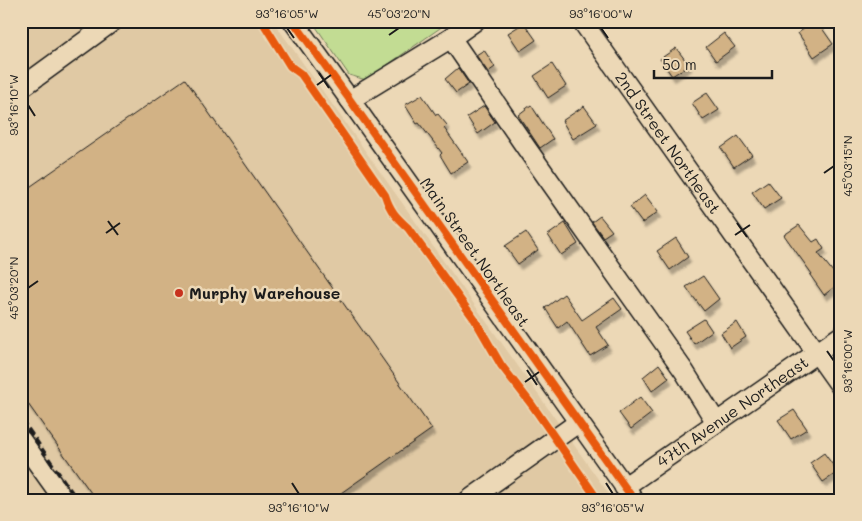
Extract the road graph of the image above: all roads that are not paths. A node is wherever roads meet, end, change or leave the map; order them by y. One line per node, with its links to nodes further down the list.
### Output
1 (113, 21): 6 (street)
2 (293, 21): 7 (street, Main Street Northeast)
3 (475, 21): 5 (street)
4 (582, 21): 9 (street, 2nd Street Northeast)
5 (450, 38): 7 (street); 12 (street)
6 (21, 88)
7 (350, 100): 11 (street, Main Street Northeast)
8 (841, 336): 9 (street, 47th Avenue Northeast)
9 (816, 352): 10 (street, 2nd Street Northeast); 12 (street, 47th Avenue Northeast)
10 (841, 387)
11 (579, 422): 14 (street, Main Street Northeast); 16 (street)
12 (716, 422): 14 (street, 47th Avenue Northeast)
13 (21, 440): 15 (street)
14 (629, 493)
15 (64, 500)
16 (469, 500)

